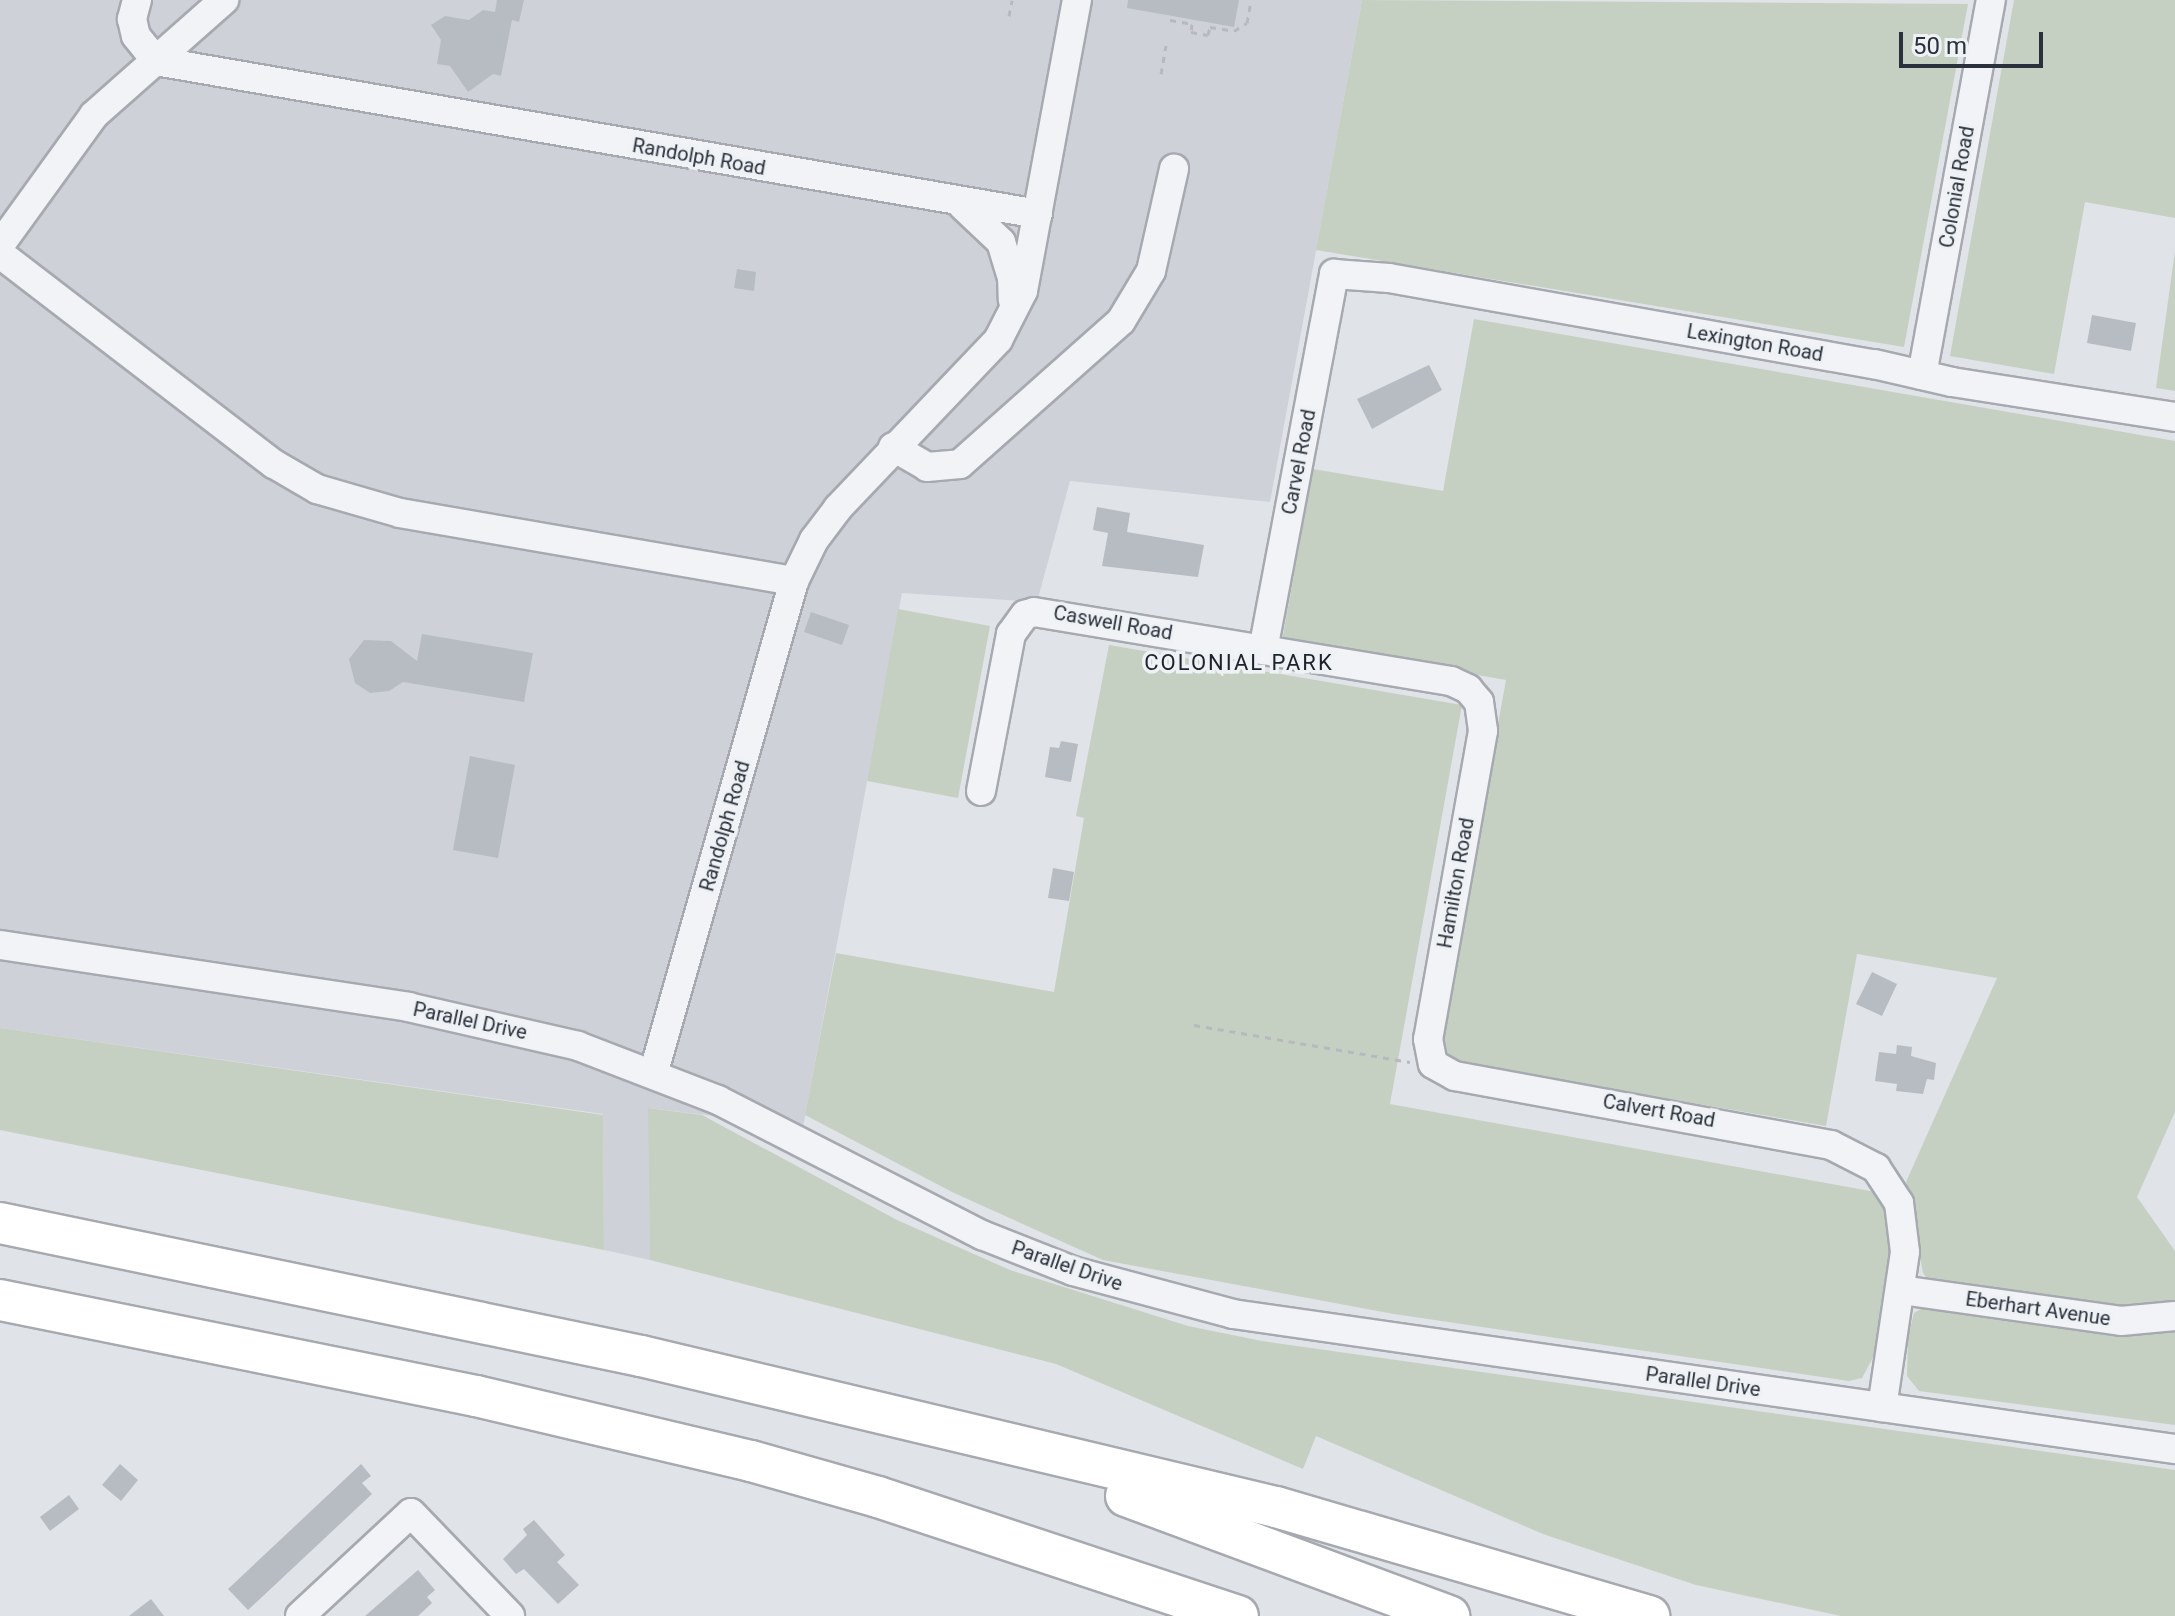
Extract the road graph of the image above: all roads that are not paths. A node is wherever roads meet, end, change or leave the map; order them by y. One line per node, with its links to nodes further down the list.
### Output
1 (137, 0): 5 (street)
2 (224, 0): 5 (street)
3 (1077, 0): 8 (street)
4 (1991, 0): 13 (street, Colonial Road)
5 (156, 61): 7 (street, Randolph Road); 9 (street)
6 (1174, 169): 15 (street)
7 (958, 202): 8 (street, Randolph Road); 12 (street)
8 (1038, 214): 12 (street, Randolph Road)
9 (0, 245)
10 (0, 254): 16 (street)
11 (1334, 274): 13 (street, Lexington Road); 17 (street, Carvel Road)
12 (1012, 318): 15 (street, Randolph Road)
13 (1922, 375): 14 (street, Lexington Road)
14 (2175, 417)
15 (893, 447): 16 (street, Randolph Road)
16 (794, 581): 22 (street, Randolph Road)
17 (1263, 650): 18 (street, Caswell Road); 19 (street, Caswell Road)
18 (1479, 702): 21 (street, Hamilton Road)
19 (981, 791)
20 (0, 945): 22 (street, Parallel Drive)
21 (1433, 1064): 24 (street, Calvert Road)
22 (654, 1071): 27 (street, Parallel Drive)
23 (0, 1223): 28 (highway)
24 (1901, 1290): 26 (street, Eberhart Avenue); 27 (street, Calvert Road)
25 (0, 1300): 32 (highway)
26 (2175, 1316)
27 (1882, 1407): 29 (street, Parallel Drive)
28 (892, 1419): 33 (highway); 34 (highway)
29 (2175, 1449)
30 (300, 1616): 31 (street)
31 (510, 1616)
32 (1238, 1616)
33 (1449, 1616)
34 (1649, 1616)

